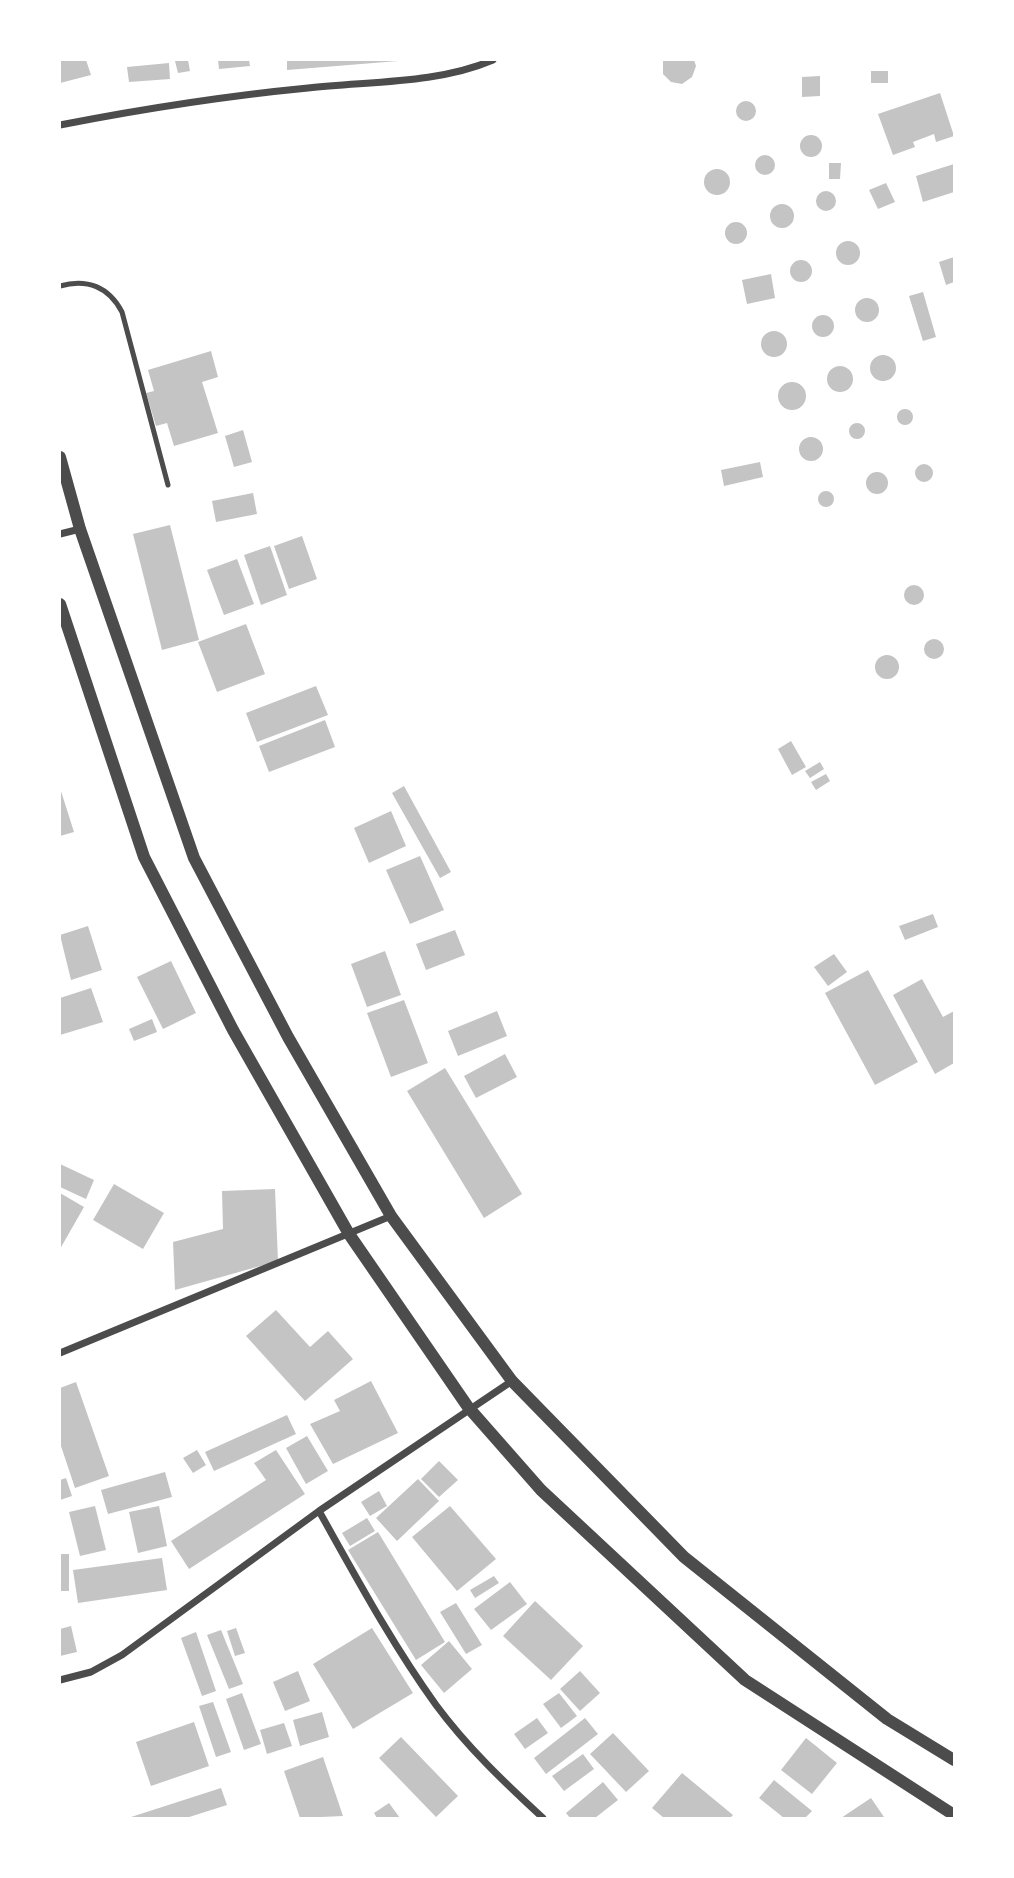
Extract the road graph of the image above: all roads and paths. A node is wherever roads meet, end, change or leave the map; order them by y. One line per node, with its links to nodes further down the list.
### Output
1 (469, 60): 3 (street)
2 (492, 60): 3 (street)
3 (471, 69): 4 (street)
4 (60, 125)
5 (60, 286): 7 (lane)
6 (60, 457): 8 (street)
7 (168, 485)
8 (80, 529): 9 (street); 11 (street)
9 (60, 534)
10 (60, 604): 12 (street)
11 (391, 1216): 12 (street); 14 (street)
12 (349, 1234): 13 (street); 15 (street)
13 (60, 1353)
14 (512, 1381): 15 (street); 18 (street)
15 (468, 1407): 16 (street); 19 (street)
16 (319, 1511): 17 (street); 20 (street)
17 (60, 1680)
18 (954, 1760)
19 (954, 1815)
20 (543, 1818)

